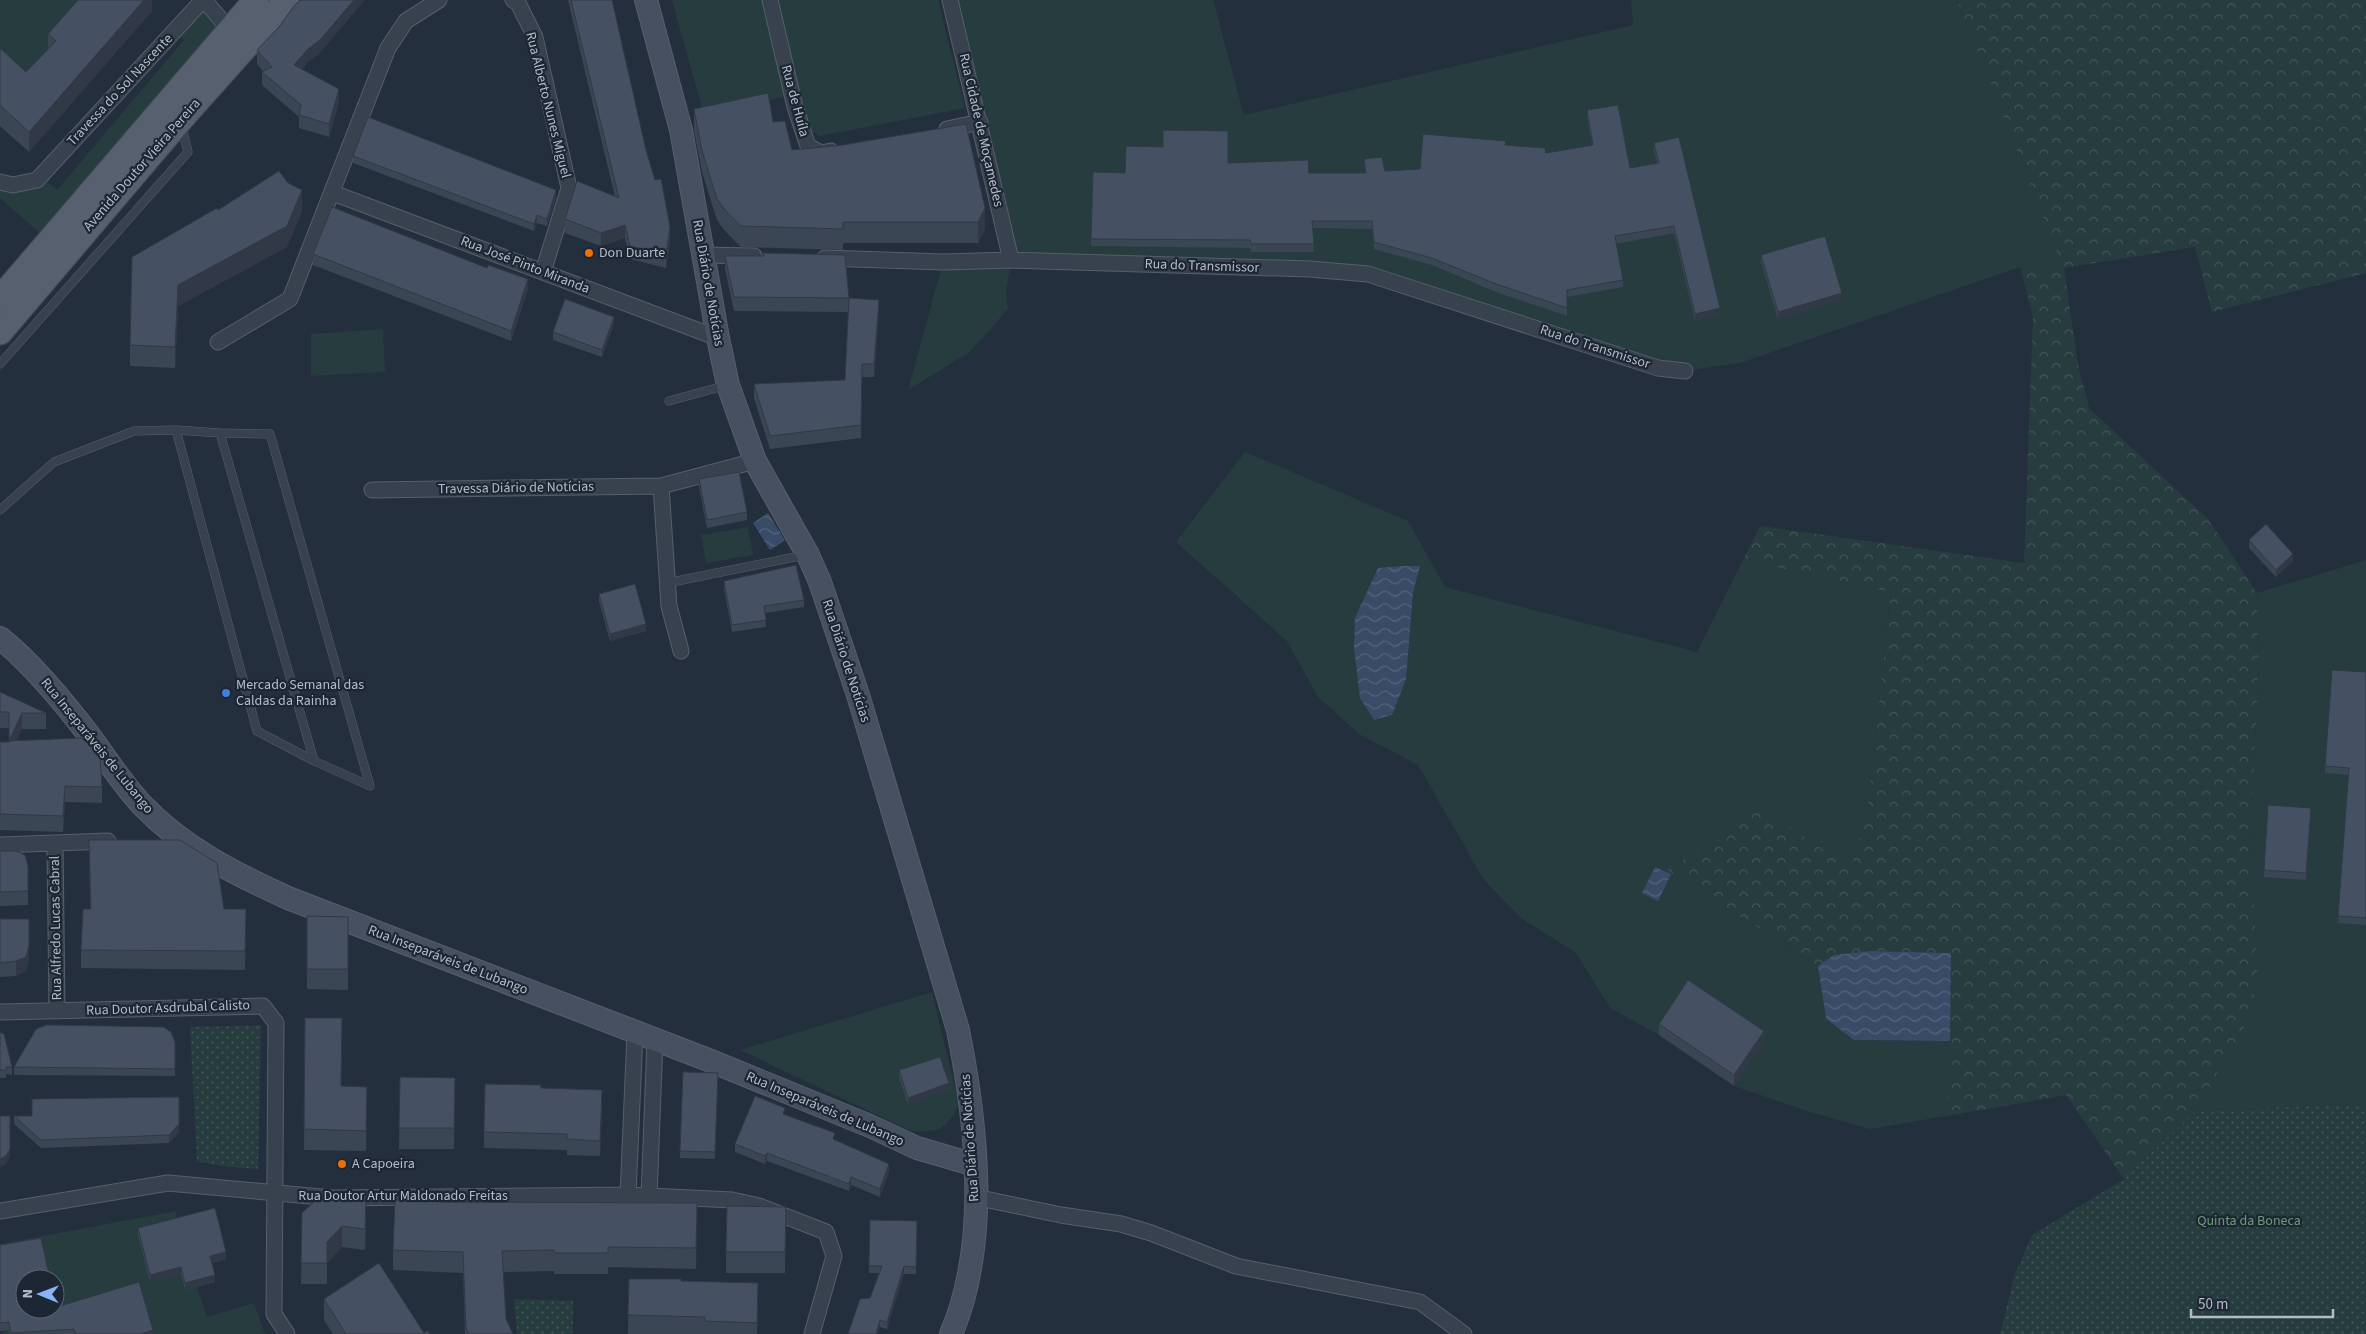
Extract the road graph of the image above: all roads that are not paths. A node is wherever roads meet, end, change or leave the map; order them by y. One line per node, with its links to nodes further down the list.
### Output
1 (203, 0): 9 (street); 14 (street, Travessa do Sol Nascente)
2 (256, 0): 9 (main road, Avenida Doutor Vieira Pereira)
3 (287, 0): 10 (main road, Avenida Doutor Vieira Pereira)
4 (439, 0): 15 (street)
5 (513, 0): 20 (street, Rua Alberto Nunes Miguel)
6 (646, 0): 16 (main road, Rua Diário de Notícias)
7 (770, 0): 13 (street, Rua de Huíla)
8 (950, 0): 11 (street, Rua Cidade de Moçamedes)
9 (230, 30): 21 (main road, Avenida Doutor Vieira Pereira)
10 (180, 120): 22 (main road, Avenida Doutor Vieira Pereira); 25 (lane)
11 (980, 122): 12 (street); 19 (street, Rua Cidade de Moçamedes)
12 (933, 131)
13 (849, 148)
14 (0, 182)
15 (333, 193): 20 (street, Rua José Pinto Miranda); 24 (street)
16 (703, 255): 17 (street); 23 (main road, Rua Diário de Notícias)
17 (773, 257)
18 (813, 258): 19 (street, Rua do Transmissor)
19 (1011, 260): 26 (street, Rua do Transmissor)
20 (543, 272): 23 (street, Rua José Pinto Miranda)
21 (0, 299)
22 (0, 332)
23 (718, 338): 27 (main road, Rua Diário de Notícias)
24 (218, 342)
25 (0, 364)
26 (1685, 371)
27 (728, 385): 28 (lane); 31 (main road, Rua Diário de Notícias)
28 (669, 401)
29 (176, 430): 30 (lane); 34 (lane); 39 (lane)
30 (220, 433): 39 (lane); 39 (lane)
31 (755, 461): 32 (street, Travessa Diário de Notícias); 35 (main road, Rua Diário de Notícias)
32 (661, 486): 33 (street, Travessa Diário de Notícias); 36 (street)
33 (372, 490)
34 (0, 510)
35 (808, 555): 36 (lane); 46 (main road, Rua Diário de Notícias)
36 (667, 584): 38 (street)
37 (0, 638): 45 (main road, Rua Inseparáveis de Lubango)
38 (681, 651)
39 (314, 761)
40 (123, 840): 41 (street)
41 (55, 844): 42 (street); 43 (street, Rua Alfredo Lucas Cabral)
42 (0, 845)
43 (57, 1011): 44 (street, Rua Doutor Asdrubal Calisto); 47 (street, Rua Doutor Asdrubal Calisto)
44 (0, 1012)
45 (645, 1036): 46 (main road, Rua Inseparáveis de Lubango); 48 (street); 49 (street)
46 (975, 1165): 50 (main road, Rua Diário de Notícias)
47 (276, 1194): 48 (street, Rua Doutor Artur Maldonado Freitas); 51 (street, Rua Doutor Artur Maldonado Freitas); 52 (street)
48 (628, 1196): 49 (street, Rua Doutor Artur Maldonado Freitas)
49 (649, 1197): 53 (street, Rua Doutor Artur Maldonado Freitas)
50 (975, 1197): 54 (main road, Rua Diário de Notícias); 55 (street)
51 (0, 1211)
52 (287, 1334)
53 (812, 1334)
54 (951, 1334)
55 (1464, 1334)

